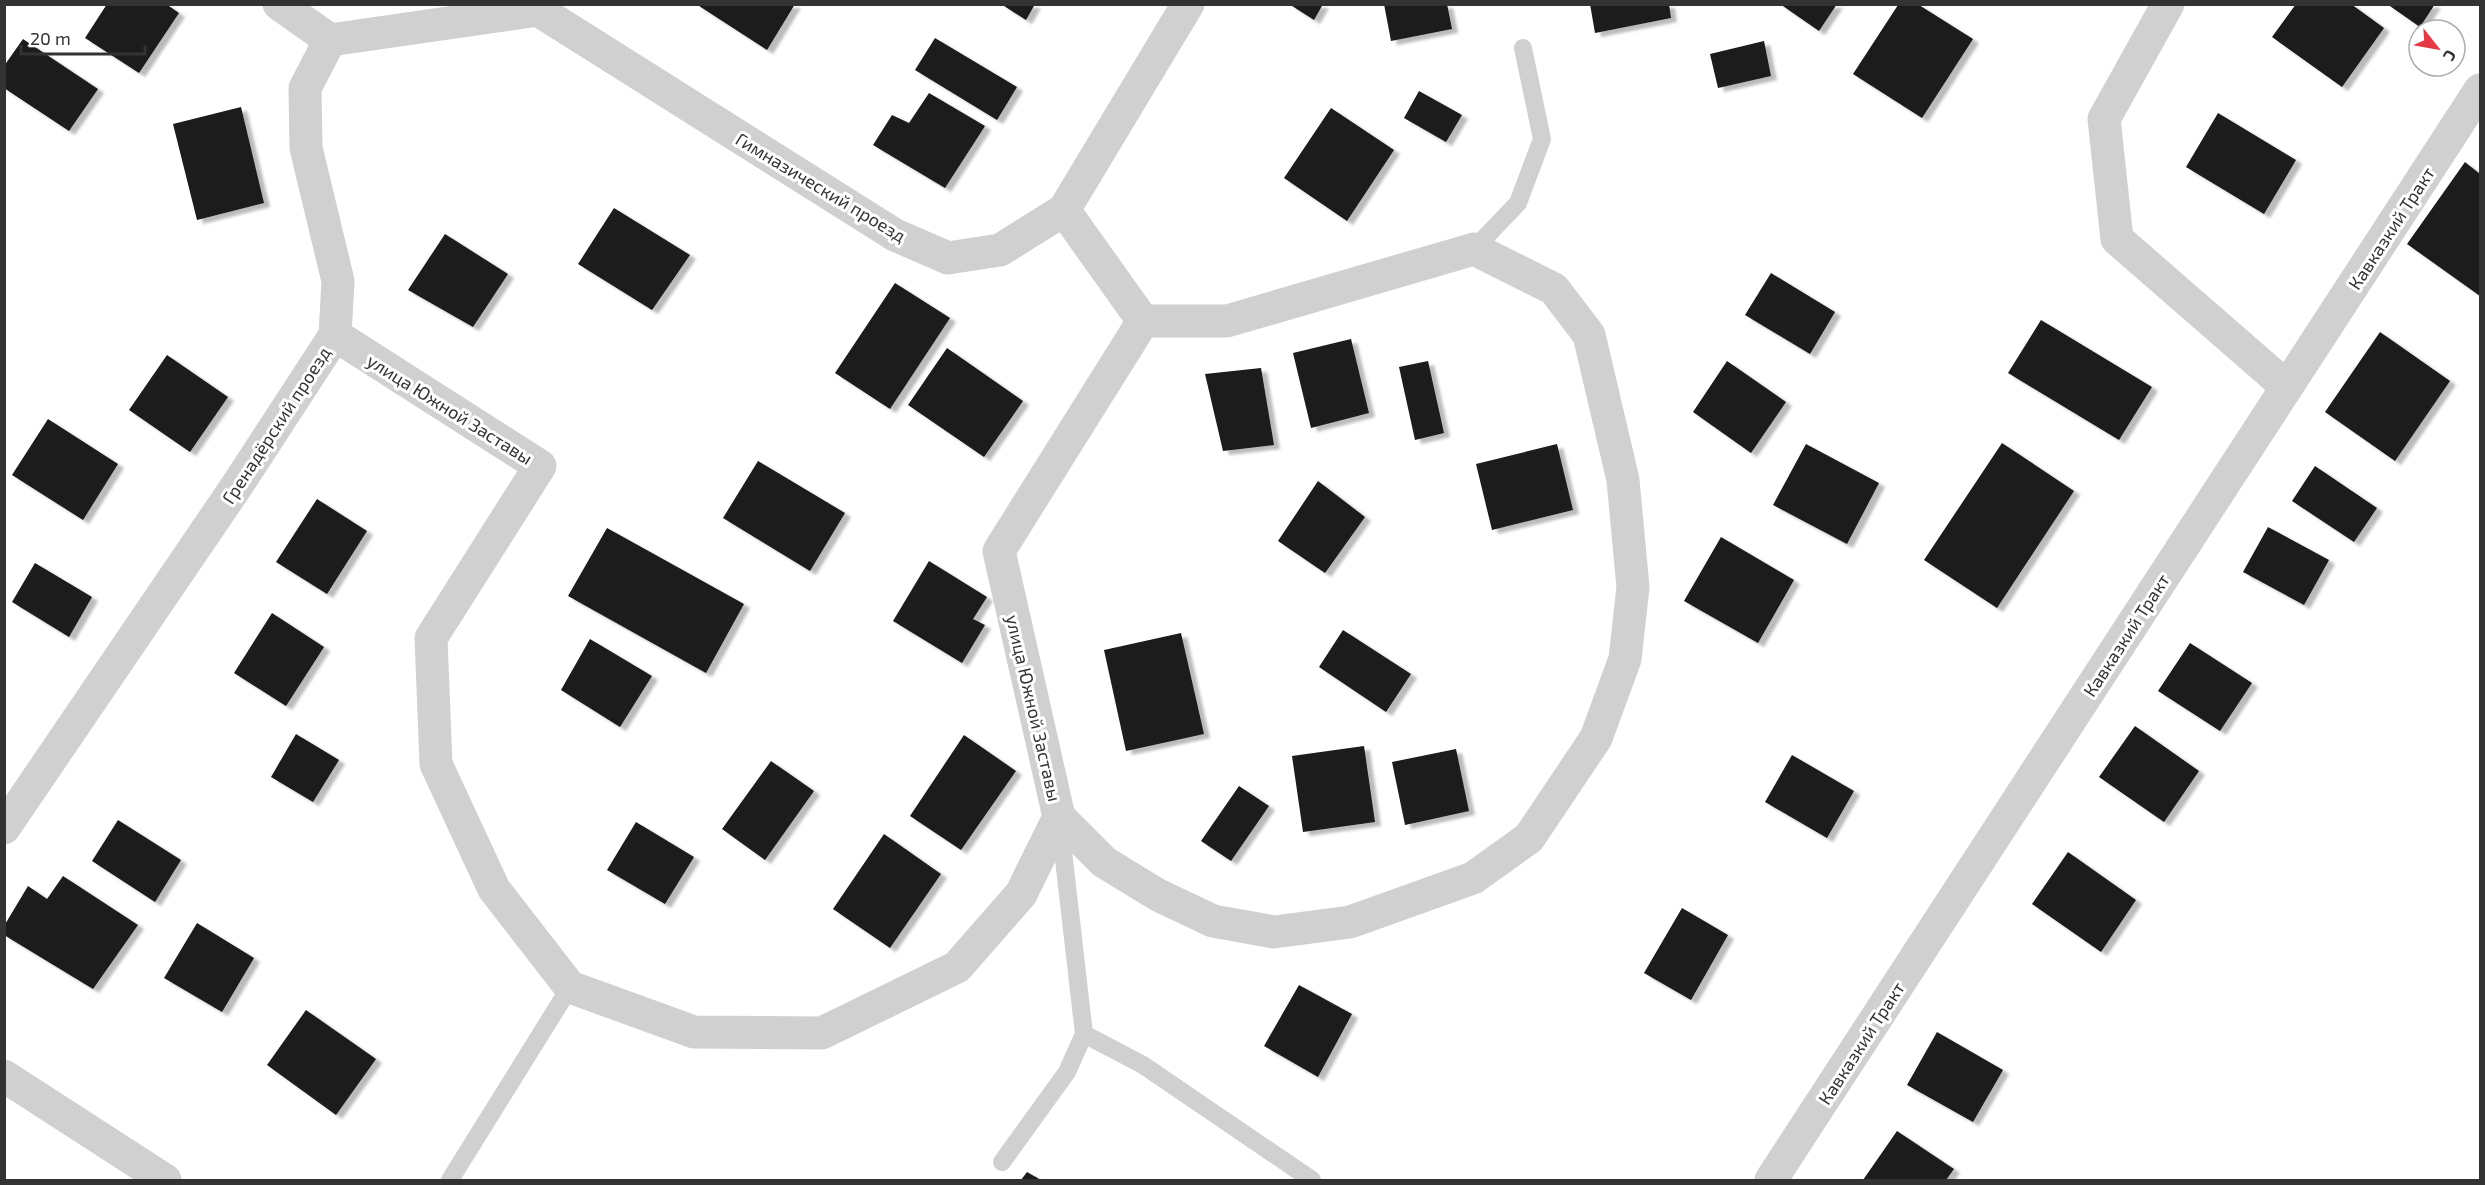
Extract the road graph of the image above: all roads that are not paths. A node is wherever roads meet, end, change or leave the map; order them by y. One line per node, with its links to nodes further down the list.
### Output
1 (279, 4): 5 (street)
2 (1188, 4): 8 (street, Гимназический проезд)
3 (2168, 4): 12 (street)
4 (540, 7): 5 (street); 8 (street, Гимназический проезд)
5 (330, 40): 11 (street, Гренадёрский проезд)
6 (1523, 48): 9 (lane)
7 (2481, 90): 12 (street, Кавказкий Тракт)
8 (1064, 210): 10 (street)
9 (1474, 249): 10 (street); 13 (street)
10 (1143, 321): 13 (street, улица Южной Заставы)
11 (335, 335): 14 (street, Гренадёрский проезд); 15 (street, улица Южной Заставы)
12 (2287, 387): 22 (street, Кавказкий Тракт)
13 (1059, 817): 15 (street, улица Южной Заставы); 16 (lane)
14 (4, 828)
15 (570, 987): 20 (lane)
16 (1084, 1034): 18 (lane); 21 (lane)
17 (4, 1076): 19 (street)
18 (1002, 1162)
19 (165, 1180)
20 (450, 1180)
21 (1312, 1180)
22 (1772, 1180)

